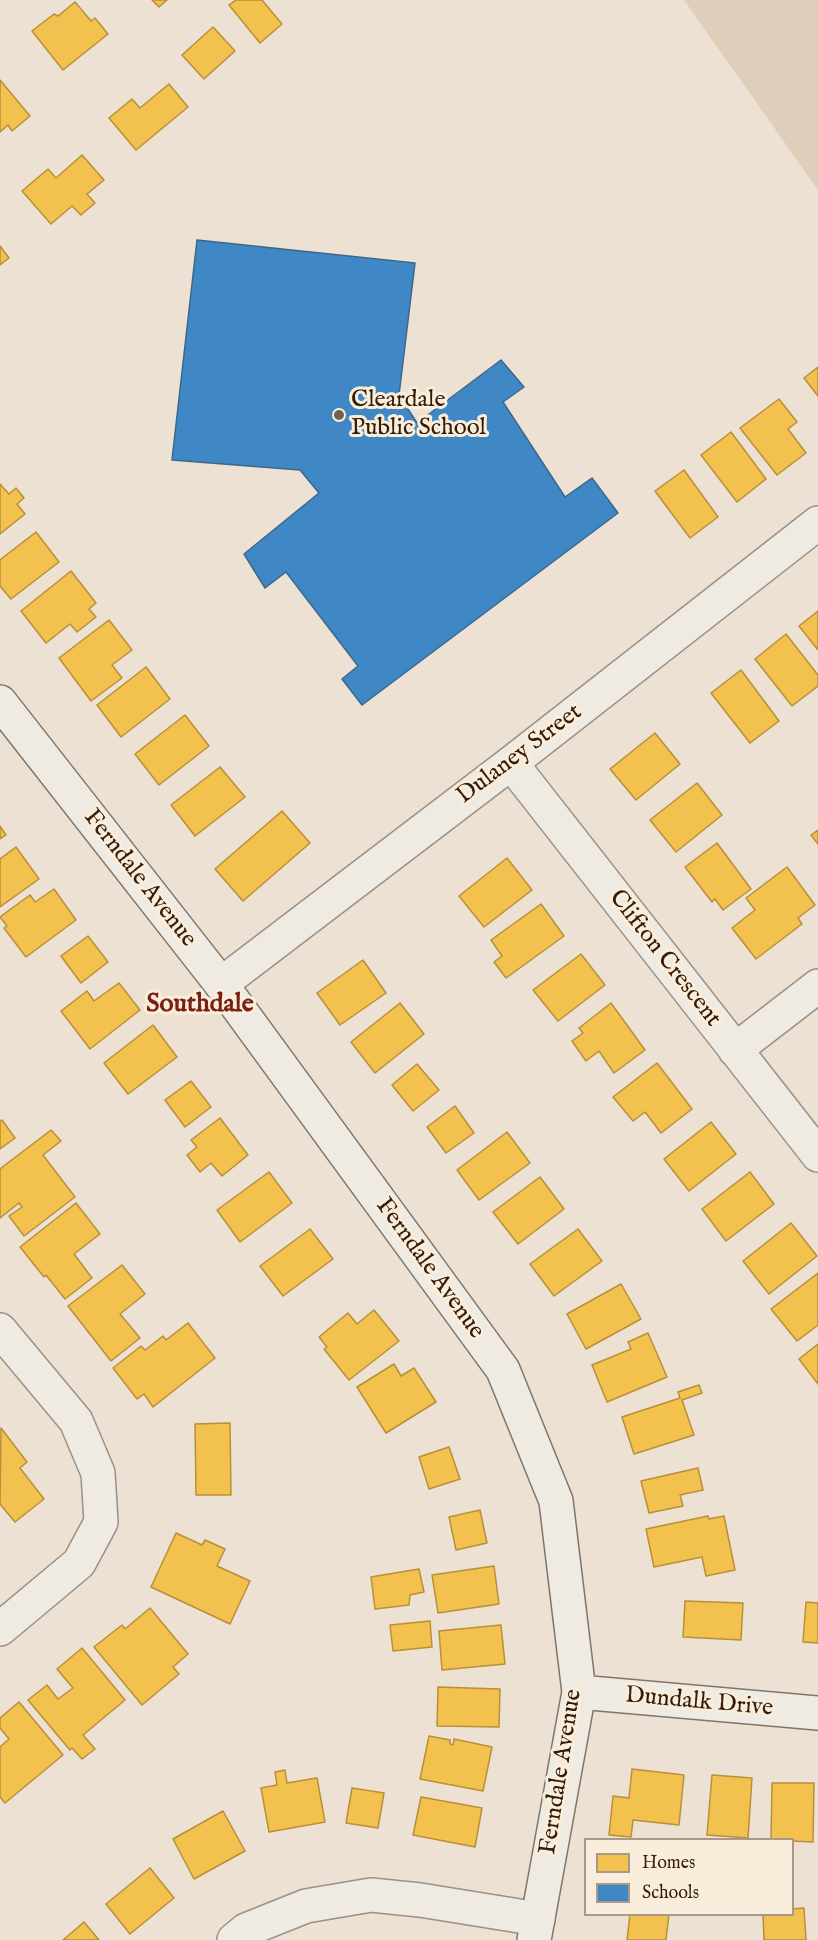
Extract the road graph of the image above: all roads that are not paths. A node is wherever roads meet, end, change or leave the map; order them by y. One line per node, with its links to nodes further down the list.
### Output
1 (818, 523): 3 (street, Dulaney Street)
2 (0, 702): 4 (street, Ferndale Avenue)
3 (511, 763): 4 (street, Dulaney Street); 6 (street, Clifton Crescent)
4 (221, 984): 10 (street, Ferndale Avenue)
5 (818, 986): 6 (street)
6 (735, 1050): 7 (street, Clifton Crescent)
7 (818, 1155)
8 (0, 1330): 9 (street)
9 (0, 1629)
10 (579, 1692): 11 (street, Dundalk Drive); 12 (street, Ferndale Avenue)
11 (818, 1713)
12 (536, 1929): 13 (street)
13 (234, 1940)

